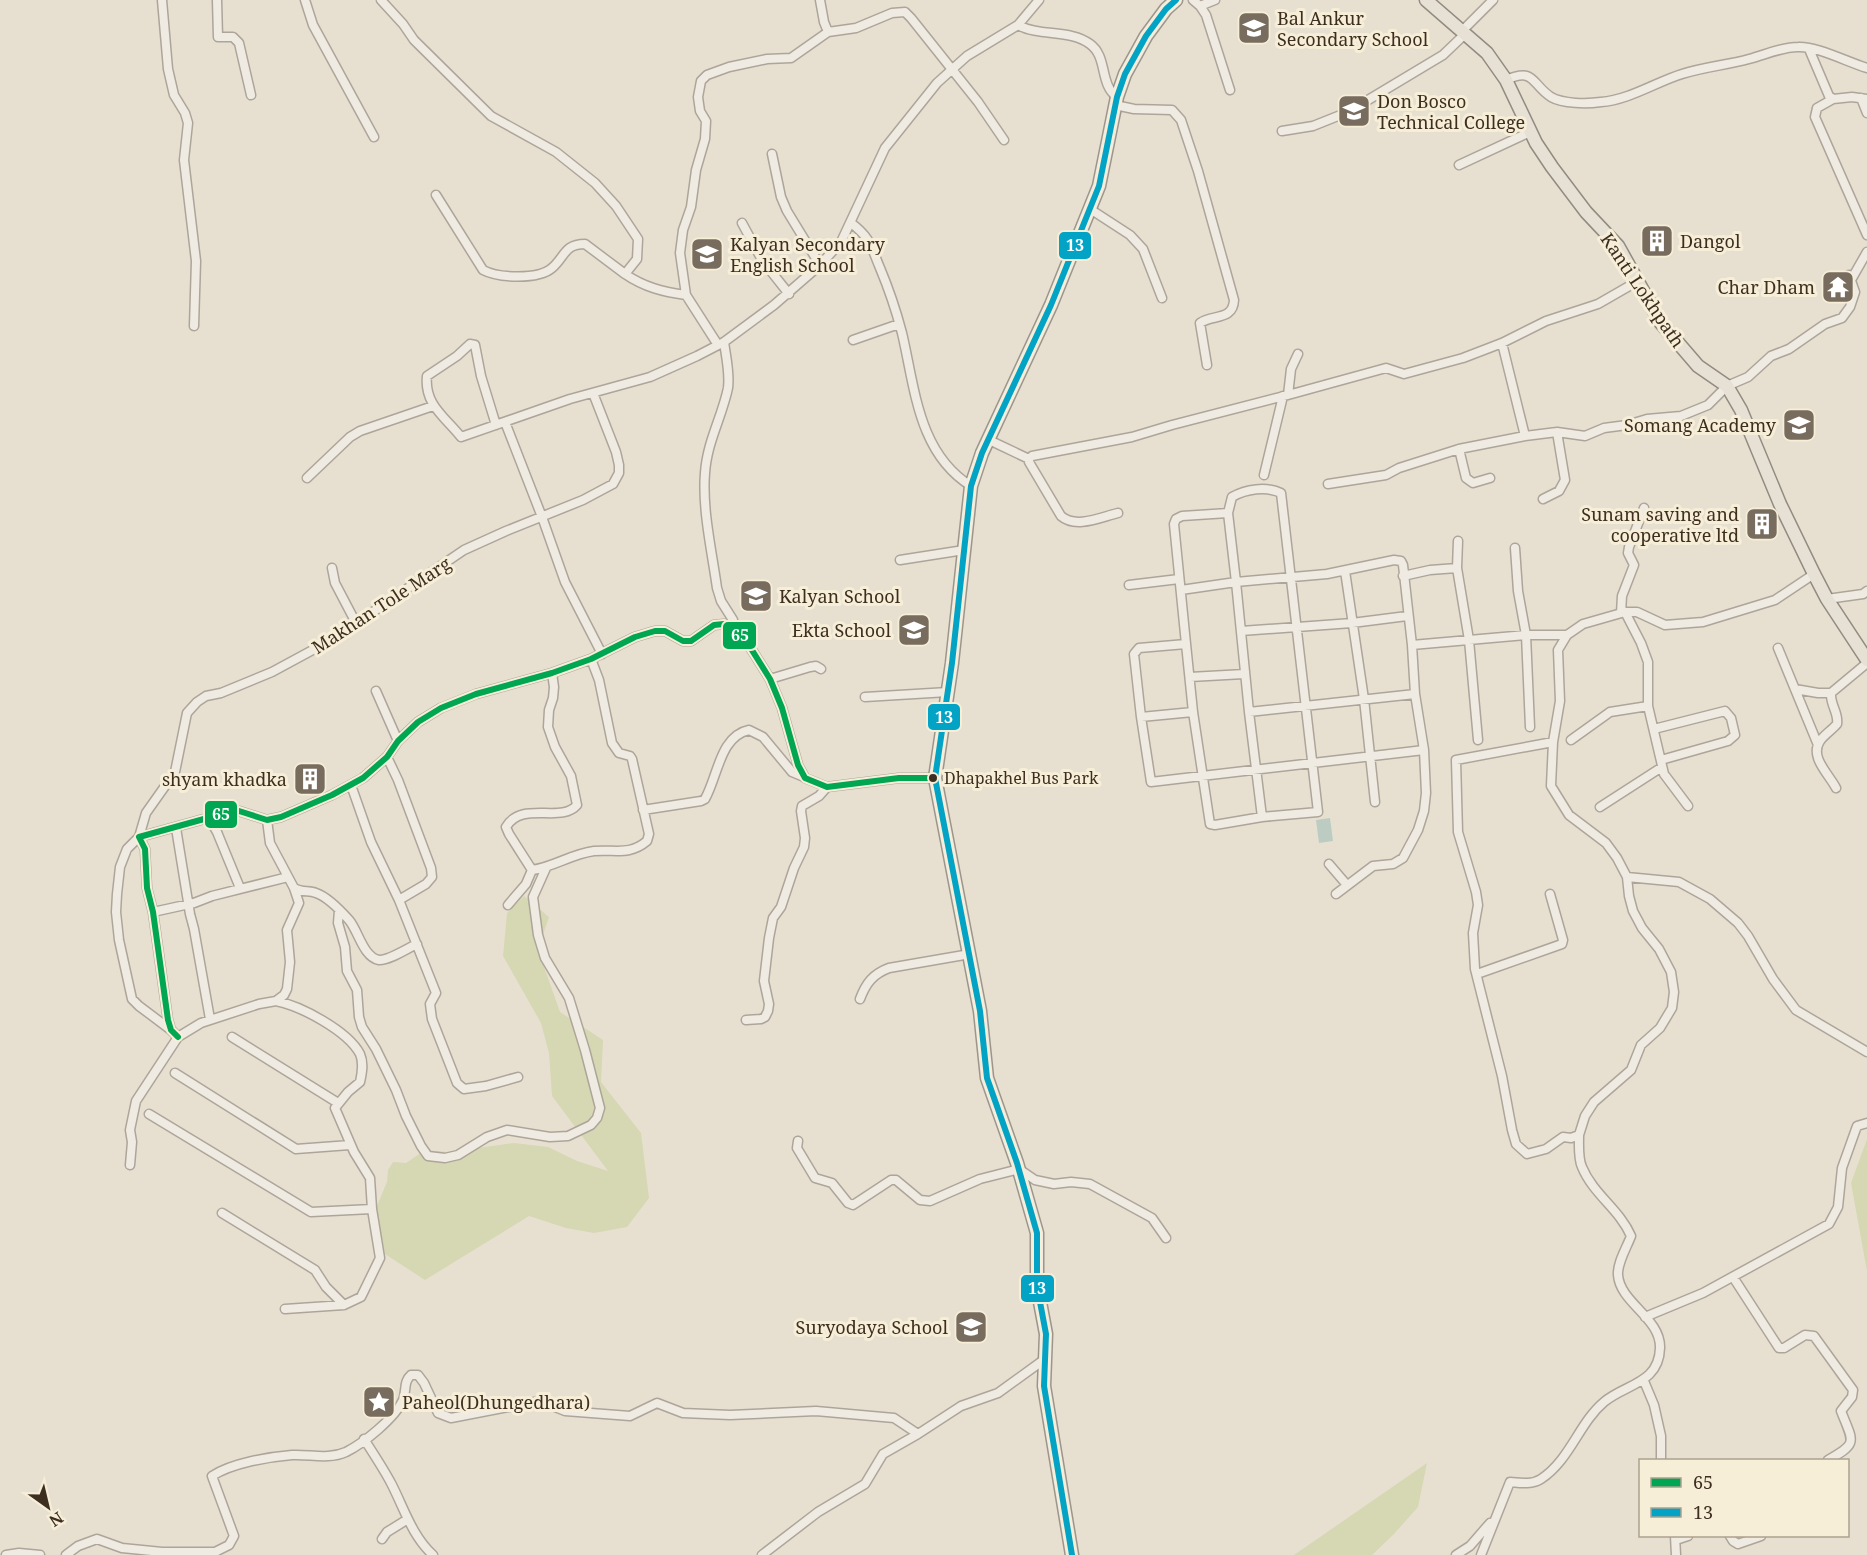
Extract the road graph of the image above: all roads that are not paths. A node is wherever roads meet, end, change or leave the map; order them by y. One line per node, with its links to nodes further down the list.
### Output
1 (162, 0): 44 (street)
2 (217, 0): 20 (street)
3 (305, 0): 27 (street)
4 (381, 0): 38 (street)
5 (820, 0): 13 (street)
6 (1039, 0): 12 (street)
7 (1176, 0): 23 (main road)
8 (1215, 0): 11 (street)
9 (1426, 0): 14 (main road, Kanti Lokhpath)
10 (1493, 0): 14 (street)
11 (1197, 3): 19 (street)
12 (1018, 25): 17 (street); 23 (street)
13 (828, 32): 17 (street); 41 (street)
14 (1464, 33): 18 (main road, Kanti Lokhpath); 25 (street)
15 (1809, 49): 16 (street); 18 (street); 21 (street)
16 (1867, 68)
17 (951, 70): 28 (street); 34 (street)
18 (1506, 80): 26 (main road, Kanti Lokhpath)
19 (1230, 90)
20 (251, 95)
21 (1833, 99): 22 (street); 35 (street)
22 (1864, 99): 24 (street)
23 (1116, 101): 32 (main road); 49 (street)
24 (1867, 113)
25 (1282, 131)
26 (1530, 132): 30 (street); 39 (main road, Kanti Lokhpath)
27 (374, 137)
28 (1005, 140)
29 (771, 154): 37 (street)
30 (1459, 165)
31 (436, 195): 38 (street)
32 (1090, 209): 42 (street); 57 (main road)
33 (742, 223): 40 (street)
34 (851, 223): 37 (street); 43 (street)
35 (1867, 235)
36 (1867, 252): 50 (street)
37 (820, 265): 40 (street)
38 (625, 274): 41 (street)
39 (1638, 281): 47 (street); 50 (main road, Kanti Lokhpath)
40 (789, 294): 46 (street)
41 (686, 295): 46 (street)
42 (1162, 298)
43 (899, 324): 45 (street); 64 (street)
44 (194, 326)
45 (853, 340)
46 (721, 343): 51 (street); 91 (street)
47 (1502, 344): 52 (street); 56 (street)
48 (1298, 354): 52 (street)
49 (1207, 365)
50 (1727, 386): 55 (street); 77 (main road, Kanti Lokhpath)
51 (594, 393): 54 (street); 69 (street, Makhan Tole Marg)
52 (1286, 396): 59 (street); 60 (street)
53 (433, 406): 54 (street); 54 (street); 61 (street)
54 (500, 423): 69 (street)
55 (1557, 432): 56 (street); 65 (street)
56 (1525, 436): 58 (street)
57 (989, 440): 59 (street); 64 (main road)
58 (1459, 449): 62 (street); 63 (street)
59 (1029, 459): 67 (street)
60 (1264, 475)
61 (307, 478)
62 (1490, 478)
63 (1328, 484)
64 (971, 486): 72 (main road)
65 (1543, 499)
66 (1644, 508): 86 (street)
67 (1118, 513)
68 (1228, 513): 79 (street); 80 (street); 81 (street)
69 (542, 517): 88 (street, Makhan Tole Marg); 99 (street)
70 (1458, 541): 75 (street)
71 (1515, 548): 94 (street)
72 (964, 550): 73 (street); 109 (main road)
73 (900, 560)
74 (332, 568): 88 (street)
75 (1457, 568): 78 (street); 95 (street)
76 (1345, 571): 78 (street); 79 (street); 89 (street)
77 (1814, 574): 85 (main road, Kanti Lokhpath); 86 (street)
78 (1403, 576): 87 (street)
79 (1291, 577): 81 (street); 90 (street)
80 (1179, 579): 82 (street); 83 (street)
81 (1236, 582): 83 (street); 92 (street)
82 (1129, 585)
83 (1181, 590): 96 (street)
84 (1867, 591): 85 (street)
85 (1827, 599): 101 (main road, Kanti Lokhpath)
86 (1623, 612): 93 (street); 115 (street)
87 (1407, 616): 89 (street); 97 (street)
88 (356, 623): 146 (street, Makhan Tole Marg)
89 (1352, 623): 90 (street); 113 (street)
90 (1298, 627): 92 (street); 114 (street)
91 (731, 628): 99 (street); 106 (street)
92 (1241, 631): 104 (street)
93 (1567, 634): 94 (street); 124 (street)
94 (1526, 635): 95 (street); 119 (street)
95 (1469, 640): 97 (street); 121 (street)
96 (1186, 644): 105 (street); 118 (street)
97 (1413, 645): 111 (street)
98 (1778, 648): 107 (street)
99 (603, 654): 100 (street)
100 (591, 659): 103 (street); 141 (street)
101 (1867, 661): 110 (street)
102 (821, 669): 106 (street)
103 (552, 674): 123 (street); 149 (street)
104 (1244, 674): 105 (street); 117 (street)
105 (1190, 677): 116 (street)
106 (770, 680): 133 (street)
107 (1795, 689): 110 (street); 125 (street)
108 (376, 691): 123 (street)
109 (948, 692): 112 (street); 134 (main road)
110 (1832, 693): 125 (street)
111 (1415, 694): 113 (street); 126 (street)
112 (865, 697)
113 (1364, 699): 114 (street); 128 (street)
114 (1306, 706): 117 (street); 129 (street)
115 (1648, 706): 120 (street); 122 (street)
116 (1193, 712): 118 (street); 132 (street)
117 (1249, 712): 131 (street)
118 (1141, 717): 132 (street)
119 (1530, 727)
120 (1654, 729): 130 (street); 130 (street)
121 (1478, 740)
122 (1571, 740)
123 (398, 741): 127 (street)
124 (1553, 742): 151 (street); 164 (street)
125 (1818, 745): 137 (street)
126 (1424, 750): 128 (street); 152 (street)
127 (387, 757): 135 (street); 157 (street)
128 (1370, 758): 129 (street); 138 (street)
129 (1312, 764): 131 (street); 142 (street)
130 (1662, 764): 139 (street); 140 (street)
131 (1257, 770): 132 (street); 142 (street)
132 (1202, 776): 142 (street)
133 (805, 778): 136 (street); 141 (street)
134 (935, 778): 136 (street); 163 (main road)
135 (351, 785): 144 (street); 157 (street)
136 (827, 787): 168 (street)
137 (1836, 788)
138 (1375, 802)
139 (1688, 806)
140 (1599, 807)
141 (643, 810): 148 (street)
142 (1262, 817)
143 (208, 818): 144 (street); 145 (street); 153 (street)
144 (267, 820): 150 (street)
145 (176, 828): 146 (street); 158 (street)
146 (139, 837): 161 (street); 169 (street, Makhan Tole Marg)
147 (1329, 864): 152 (street)
148 (546, 868): 149 (street); 160 (street)
149 (532, 870): 159 (street)
150 (288, 877): 153 (street); 154 (street)
151 (1627, 877): 172 (street); 178 (street)
152 (1347, 885): 155 (street)
153 (240, 888): 158 (street)
154 (294, 888): 160 (street); 166 (street)
155 (1336, 894)
156 (1550, 894): 164 (street)
157 (399, 900): 162 (street)
158 (189, 903): 161 (street); 167 (street)
159 (508, 906)
160 (339, 910): 162 (street)
161 (153, 912): 169 (street)
162 (417, 944): 174 (street)
163 (970, 954): 165 (street); 182 (main road)
164 (1477, 974): 178 (street)
165 (860, 999)
166 (276, 1001): 167 (street); 175 (street)
167 (210, 1020): 170 (street)
168 (746, 1020)
169 (171, 1030): 170 (street, Makhan Tole Marg)
170 (178, 1037): 181 (street)
171 (232, 1037): 175 (street)
172 (1867, 1052)
173 (175, 1073): 180 (street)
174 (518, 1077)
175 (338, 1102): 180 (street)
176 (149, 1114): 183 (street)
177 (1867, 1123): 186 (street)
178 (1579, 1135): 189 (street)
179 (798, 1141): 182 (street)
180 (350, 1145): 183 (street)
181 (130, 1165)
182 (1019, 1169): 185 (street); 190 (main road)
183 (372, 1209): 187 (street)
184 (222, 1213): 187 (street)
185 (1166, 1238)
186 (1733, 1277): 189 (street); 195 (street)
187 (344, 1305): 188 (street)
188 (285, 1309)
189 (1645, 1317): 191 (street)
190 (1045, 1359): 192 (street); 208 (main road)
191 (1644, 1381): 194 (street); 196 (street)
192 (918, 1434): 193 (street); 207 (street)
193 (364, 1439): 197 (street); 202 (street)
194 (1661, 1459)
195 (1831, 1459)
196 (1496, 1516): 209 (street); 210 (street)
197 (408, 1519): 201 (street); 206 (street)
198 (1731, 1537): 199 (street)
199 (1758, 1537)
200 (1675, 1538): 211 (street)
201 (382, 1539)
202 (215, 1554): 205 (street)
203 (6, 1555): 204 (street)
204 (40, 1555)
205 (66, 1555)
206 (433, 1555)
207 (762, 1555)
208 (1072, 1555)
209 (1456, 1555)
210 (1481, 1555)
211 (1676, 1555)

